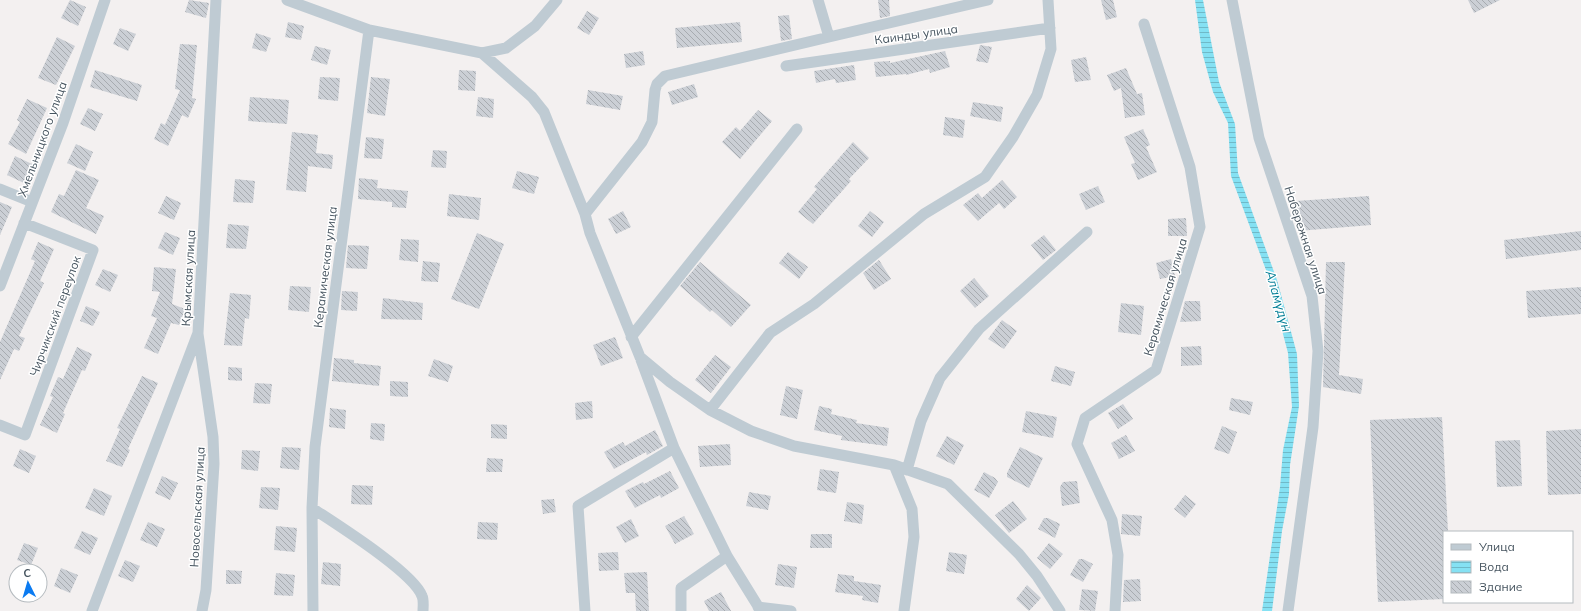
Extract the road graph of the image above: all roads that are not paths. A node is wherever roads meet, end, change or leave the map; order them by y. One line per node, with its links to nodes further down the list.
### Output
1 (105, 0): 17 (street, Хмельницкого улица)
2 (216, 0): 22 (street, Крымская улица)
3 (287, 0): 11 (street)
4 (557, 0): 13 (street)
5 (818, 0): 12 (street)
6 (988, 0): 12 (street)
7 (1048, 0): 10 (street)
8 (1232, 0): 43 (street, Набережная улица)
9 (1144, 24): 42 (street, Керамическая улица)
10 (1050, 28): 14 (street, Каинды улица); 25 (street)
11 (368, 30): 13 (street); 30 (street, Керамическая улица)
12 (829, 37): 18 (street)
13 (482, 53): 18 (street)
14 (786, 66)
15 (796, 129): 23 (street)
16 (0, 190): 17 (street)
17 (32, 202): 19 (street, Хмельницкого улица)
18 (585, 214): 23 (street)
19 (24, 224): 21 (street, Хмельницкого улица); 26 (street, Чирчикский переулок)
20 (1087, 232): 29 (street)
21 (0, 286)
22 (198, 333): 33 (street, Крымская улица); 34 (street, Новосельская улица)
23 (631, 337): 24 (street)
24 (640, 357): 25 (street); 27 (street)
25 (710, 410): 28 (street)
26 (0, 425)
27 (674, 448): 31 (street); 37 (street)
28 (894, 465): 29 (street); 40 (street)
29 (908, 470): 41 (street)
30 (312, 508): 35 (street, Керамическая улица); 36 (street)
31 (727, 556): 32 (street); 38 (street)
32 (760, 609): 39 (street)
33 (92, 611)
34 (202, 611)
35 (313, 611)
36 (423, 611)
37 (585, 611)
38 (681, 611)
39 (791, 611)
40 (904, 611)
41 (1060, 611)
42 (1114, 611)
43 (1288, 611)

